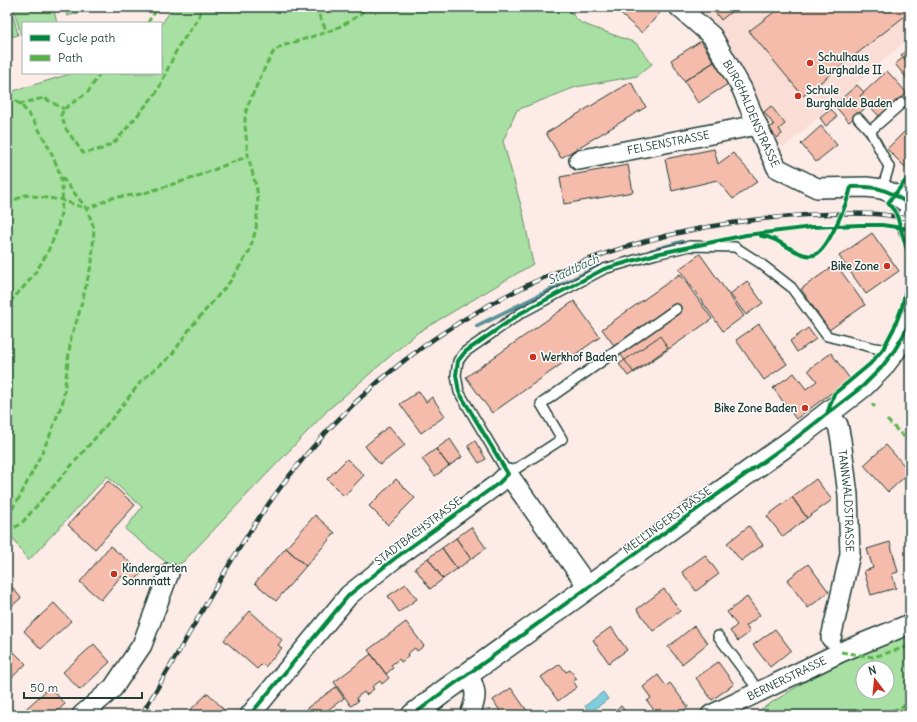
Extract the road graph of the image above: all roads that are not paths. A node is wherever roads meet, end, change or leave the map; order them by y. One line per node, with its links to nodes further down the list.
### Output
1 (679, 7): 4 (street, BURGHALDENSTRASSE)
2 (902, 103): 5 (lane)
3 (858, 118): 5 (lane)
4 (757, 125): 6 (street, FELSENSTRASSE); 7 (street, BURGHALDENSTRASSE)
5 (870, 131): 7 (lane)
6 (580, 160)
7 (882, 189): 8 (street, BURGHALDENSTRASSE)
8 (910, 205)
9 (910, 215): 10 (main road)
10 (910, 229)
11 (676, 308): 15 (lane)
12 (910, 320): 13 (main road, MELLINGERSTRASSE)
13 (894, 350): 14 (main road, MELLINGERSTRASSE); 15 (lane)
14 (827, 414): 17 (main road, MELLINGERSTRASSE); 20 (street, TANNWALDSTRASSE)
15 (508, 474): 17 (street); 24 (street, STADTBACHSTRASSE)
16 (169, 574): 23 (street)
17 (589, 588): 21 (main road, MELLINGERSTRASSE)
18 (910, 624): 20 (street, BERNERSTRASSE)
19 (718, 636): 22 (lane)
20 (836, 645): 22 (street, BERNERSTRASSE)
21 (468, 674): 25 (main road, MELLINGERSTRASSE); 26 (street)
22 (759, 691): 27 (street, BERNERSTRASSE)
23 (82, 715)
24 (250, 715)
25 (413, 715)
26 (470, 715)
27 (711, 715)

